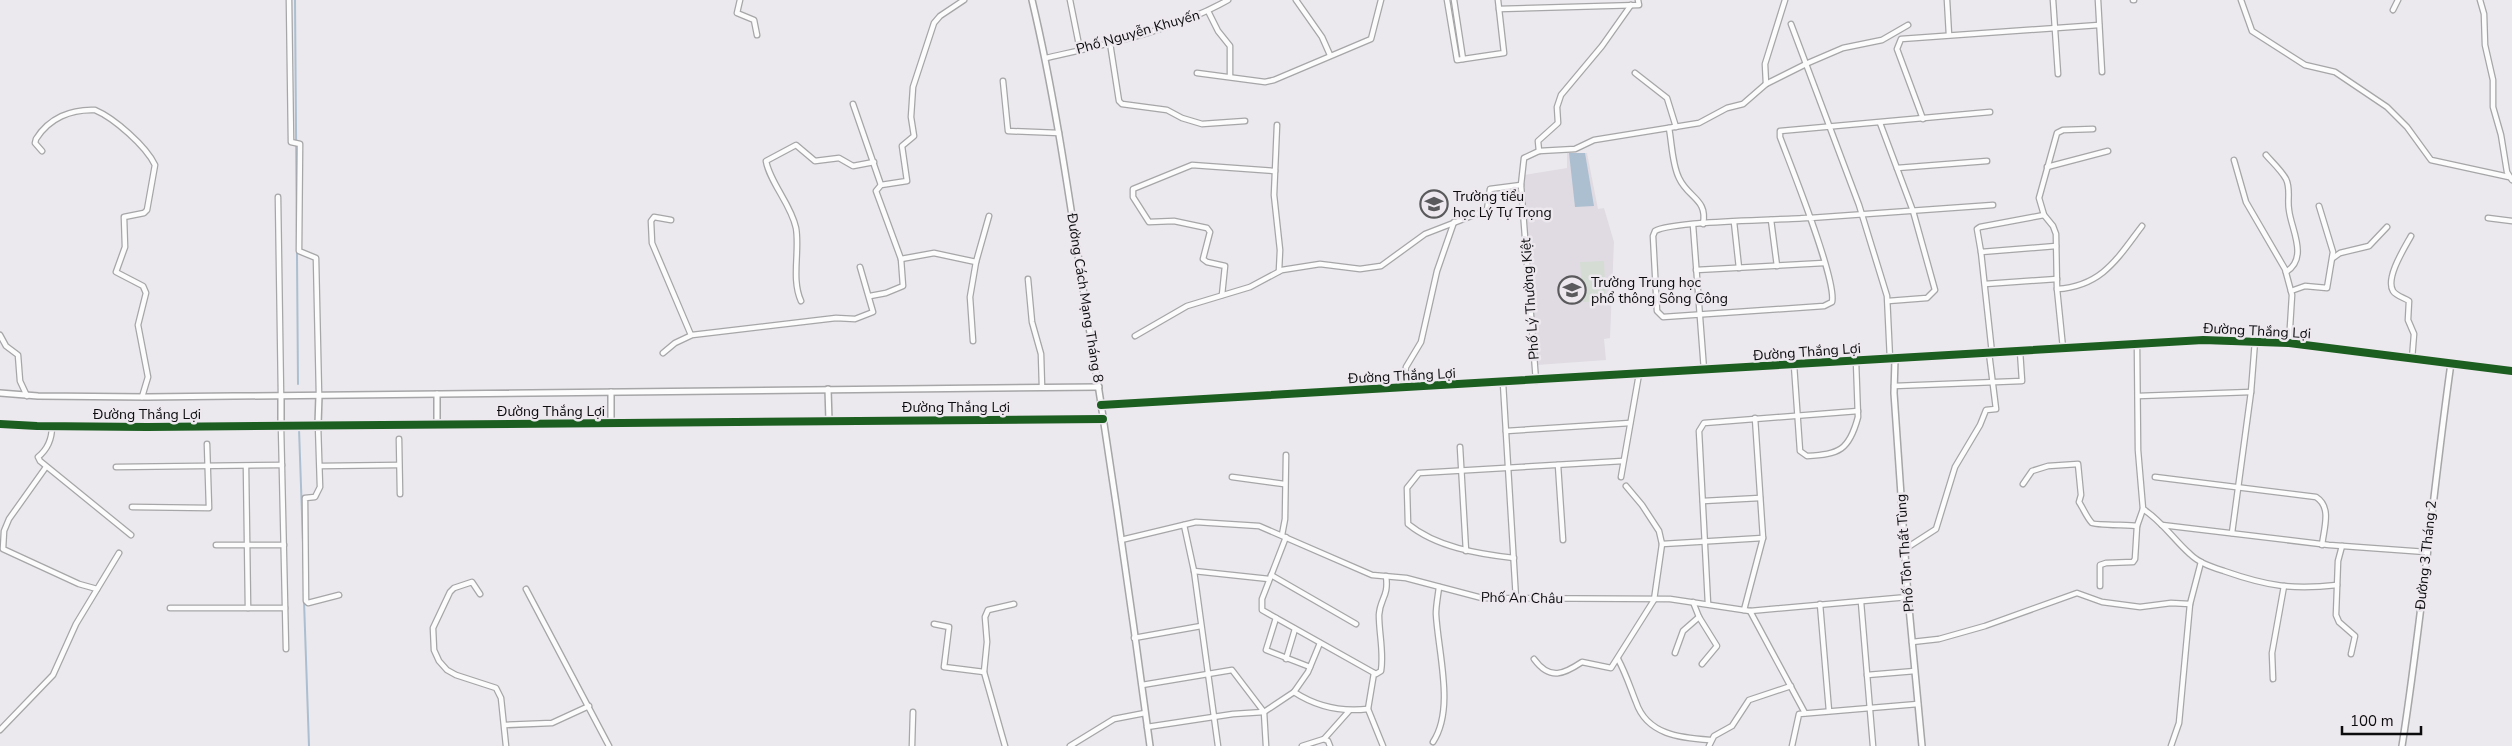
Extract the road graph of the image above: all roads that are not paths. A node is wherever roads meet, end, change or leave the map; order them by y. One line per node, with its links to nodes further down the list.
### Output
1 (289, 0): 141 (street)
2 (740, 0): 30 (street)
3 (964, 0): 67 (street)
4 (1032, 0): 35 (street, Đường Cách Mạng Tháng 8)
5 (1070, 0): 33 (street)
6 (1228, 0): 25 (street, Phố Nguyễn Khuyến)
7 (1296, 0): 34 (street)
8 (1381, 0): 34 (street)
9 (1447, 0): 36 (street)
10 (1454, 0): 36 (street)
11 (1498, 0): 23 (street)
12 (1568, 0): 22 (street)
13 (1638, 0): 21 (street)
14 (1786, 0): 44 (street)
15 (1946, 0): 31 (street)
16 (2053, 0): 29 (street)
17 (2098, 0): 28 (street)
18 (2241, 0): 66 (street)
19 (2398, 0): 24 (street)
20 (2480, 0): 66 (street)
21 (1630, 5): 22 (street); 57 (street)
22 (1568, 7): 23 (street)
23 (1498, 10): 36 (street)
24 (2393, 10)
25 (1208, 11): 32 (street, Phố Nguyễn Khuyến); 42 (street)
26 (1791, 24): 37 (street)
27 (1908, 24): 37 (street)
28 (2099, 25): 29 (street); 38 (street)
29 (2055, 29): 31 (street); 41 (street)
30 (757, 35)
31 (1949, 36): 47 (street)
32 (1110, 43): 33 (street, Phố Nguyễn Khuyến); 48 (street)
33 (1080, 50): 35 (street, Phố Nguyễn Khuyến)
34 (1330, 55): 42 (street)
35 (1046, 58): 55 (street, Đường Cách Mạng Tháng 8)
36 (1463, 59)
37 (1806, 64): 44 (street); 52 (street)
38 (2102, 72)
39 (1197, 73): 42 (street)
40 (1635, 73): 51 (street)
41 (2058, 74)
42 (1230, 76)
43 (1003, 80): 55 (street)
44 (1766, 84): 51 (street)
45 (853, 104): 62 (street)
46 (1990, 112): 47 (street)
47 (1924, 119): 49 (street)
48 (1245, 121)
49 (1880, 123): 52 (street); 64 (street)
50 (1277, 125): 65 (street)
51 (1676, 127): 53 (street)
52 (1829, 127): 73 (street); 76 (street)
53 (1669, 128): 57 (street); 83 (street)
54 (2093, 129): 63 (street)
55 (1059, 133): 134 (street, Đường Cách Mạng Tháng 8)
56 (42, 151): 145 (street)
57 (1539, 151): 68 (street, Phố Lý Thường Kiệt)
58 (2108, 151): 63 (street)
59 (2266, 154): 99 (street)
60 (2234, 160): 99 (street)
61 (1987, 161): 64 (street)
62 (874, 162): 67 (street); 107 (street)
63 (2046, 167): 74 (street)
64 (1897, 168): 72 (street)
65 (1275, 171): 98 (street); 106 (street)
66 (2511, 178)
67 (881, 185): 91 (street)
68 (1521, 185): 81 (street); 129 (street, Phố Lý Thường Kiệt)
69 (278, 197): 143 (street)
70 (1993, 205): 72 (street)
71 (2319, 206): 90 (street)
72 (1913, 211): 73 (street); 108 (street)
73 (1861, 214): 76 (street); 108 (street)
74 (2044, 215): 88 (street); 89 (street)
75 (989, 216): 92 (street)
76 (1810, 218): 79 (street); 93 (street)
77 (2488, 218): 80 (street)
78 (671, 220): 111 (street)
79 (1771, 220): 82 (street); 94 (street)
80 (2512, 221)
81 (1454, 222): 98 (street); 135 (street)
82 (1734, 222): 83 (street); 96 (street)
83 (1702, 224): 84 (street)
84 (1693, 225): 97 (street); 109 (street)
85 (2142, 226): 103 (street)
86 (2387, 227): 90 (street)
87 (2411, 236): 121 (street)
88 (2056, 246): 89 (street); 101 (street)
89 (1981, 252): 102 (street)
90 (2333, 258): 104 (street)
91 (900, 259): 92 (street); 105 (street)
92 (976, 262): 113 (street)
93 (1824, 263): 94 (street); 109 (street)
94 (1777, 266): 96 (street)
95 (860, 267): 105 (street)
96 (1739, 268): 97 (street)
97 (1696, 270): 109 (street)
98 (1279, 271): 106 (street)
99 (2286, 272): 104 (street)
100 (1028, 279): 133 (street)
101 (2057, 280): 102 (street); 103 (street)
102 (1985, 284): 119 (street)
103 (2057, 289): 117 (street)
104 (2292, 291): 115 (street)
105 (870, 296): 111 (street)
106 (1222, 296): 112 (street)
107 (801, 301)
108 (1888, 301): 122 (street)
109 (1700, 316): 126 (street)
110 (0, 335): 142 (street)
111 (691, 335): 120 (street)
112 (1135, 336)
113 (973, 342)
114 (2255, 342): 115 (street, Đường Thắng Lợi); 116 (street, Đường Thắng Lợi); 138 (street)
115 (2290, 343): 121 (street, Đường Thắng Lợi)
116 (2137, 344): 117 (street, Đường Thắng Lợi); 144 (street)
117 (2063, 348): 118 (street, Đường Thắng Lợi)
118 (2020, 351): 119 (street, Đường Thắng Lợi); 130 (street)
119 (1990, 353): 122 (street, Đường Thắng Lợi); 130 (street)
120 (663, 354)
121 (2412, 358): 124 (street, Đường Thắng Lợi)
122 (1892, 359): 123 (street, Đường Thắng Lợi); 132 (street, Phố Tôn Thất Tùng)
123 (1856, 361): 125 (street, Đường Thắng Lợi); 147 (street)
124 (2451, 363): 127 (street, Đường Thắng Lợi); 207 (street, Đường 3 Tháng 2)
125 (1794, 365): 126 (street, Đường Thắng Lợi); 148 (street)
126 (1704, 370): 128 (street, Đường Thắng Lợi)
127 (2512, 372)
128 (1639, 374): 129 (street, Đường Thắng Lợi); 153 (street)
129 (1536, 381): 131 (street, Đường Thắng Lợi)
130 (1992, 382): 132 (street); 205 (street)
131 (1503, 383): 135 (street, Đường Thắng Lợi); 159 (street)
132 (1894, 386): 205 (street, Phố Tôn Thất Tùng)
133 (1042, 387): 134 (street, Đường Thắng Lợi); 136 (street, Đường Thắng Lợi)
134 (1098, 387): 146 (street, Đường Cách Mạng Tháng 8)
135 (1404, 388): 146 (street, Đường Thắng Lợi)
136 (828, 390): 137 (street, Đường Thắng Lợi); 151 (street)
137 (611, 392): 140 (street, Đường Thắng Lợi); 152 (street)
138 (2251, 392): 144 (street); 181 (street)
139 (0, 393): 142 (street, Đường Thắng Lợi)
140 (437, 394): 141 (street, Đường Thắng Lợi); 155 (street)
141 (319, 395): 143 (street, Đường Thắng Lợi); 156 (street)
142 (27, 396): 145 (street, Đường Thắng Lợi)
143 (281, 396): 145 (street, Đường Thắng Lợi); 158 (street)
144 (2138, 396): 186 (street)
145 (142, 397)
146 (1101, 405): 150 (street, Đường Cách Mạng Tháng 8)
147 (1858, 411): 148 (street); 148 (street)
148 (1799, 415): 149 (street)
149 (1755, 418): 183 (street); 184 (street)
150 (1103, 419): 151 (street, Đường Thắng Lợi); 196 (street, Đường Cách Mạng Tháng 8)
151 (829, 421): 152 (street, Đường Thắng Lợi)
152 (611, 423): 155 (street, Đường Thắng Lợi)
153 (1630, 423): 159 (street); 164 (street)
154 (0, 424): 157 (street, Đường Thắng Lợi)
155 (437, 424): 156 (street, Đường Thắng Lợi)
156 (318, 425): 158 (street, Đường Thắng Lợi); 170 (street)
157 (52, 426): 158 (street, Đường Thắng Lợi); 171 (street)
158 (281, 426): 165 (street)
159 (1506, 431): 173 (street)
160 (399, 439): 166 (street)
161 (207, 444): 168 (street)
162 (1460, 447): 174 (street)
163 (1286, 455): 178 (street)
164 (1623, 461): 167 (street); 177 (street)
165 (282, 465): 169 (street); 202 (street)
166 (399, 465): 170 (street); 182 (street)
167 (1558, 465): 173 (street); 197 (street)
168 (208, 466): 169 (street); 172 (street); 185 (street)
169 (246, 466): 201 (street)
170 (320, 466): 221 (street)
171 (46, 467): 191 (street); 193 (street)
172 (116, 467)
173 (1508, 468): 174 (street); 209 (street)
174 (1461, 470): 206 (street); 206 (street)
175 (1232, 477): 178 (street)
176 (2155, 477): 181 (street)
177 (1620, 478)
178 (1284, 484): 194 (street)
179 (2023, 484): 189 (street)
180 (1626, 486): 199 (street)
181 (2240, 486): 192 (street); 203 (street)
182 (400, 494)
183 (1760, 498): 184 (street); 195 (street)
184 (1702, 501): 198 (street)
185 (132, 507)
186 (2143, 509): 188 (street); 189 (street)
187 (1184, 525): 194 (street, Phố An Châu); 196 (street, Phố An Châu); 211 (street)
188 (2162, 525): 192 (street); 210 (street)
189 (2137, 526): 215 (street)
190 (0, 527): 191 (street)
191 (4, 531): 218 (street)
192 (2232, 533): 203 (street)
193 (131, 535)
194 (1284, 536): 212 (street, Phố An Châu); 213 (street)
195 (1763, 538): 198 (street); 234 (street)
196 (1120, 540): 242 (street, Đường Cách Mạng Tháng 8)
197 (1562, 540)
198 (1705, 541): 199 (street); 228 (street)
199 (1662, 544): 224 (street)
200 (216, 545): 201 (street)
201 (247, 545): 202 (street); 232 (street)
202 (284, 545): 233 (street)
203 (2322, 545): 204 (street)
204 (2342, 546): 207 (street); 214 (street)
205 (1905, 549): 222 (street, Phố Tôn Thất Tùng)
206 (1466, 551): 209 (street)
207 (2426, 552): 295 (street, Đường 3 Tháng 2)
208 (119, 553): 218 (street)
209 (1514, 558): 223 (street)
210 (2201, 562): 216 (street); 230 (street)
211 (1194, 571): 213 (street); 240 (street)
212 (1386, 576): 217 (street, Phố An Châu); 255 (street)
213 (1270, 577): 237 (street); 239 (street)
214 (2337, 585): 216 (street); 247 (street)
215 (2100, 586)
216 (2284, 586): 258 (street)
217 (1439, 587): 223 (street, Phố An Châu); 278 (street)
218 (97, 589): 275 (street)
219 (526, 589): 263 (street)
220 (480, 594): 273 (street)
221 (339, 595)
222 (1908, 597): 226 (street, Phố An Châu); 243 (street, Phố Tôn Thất Tùng)
223 (1516, 599): 224 (street, Phố An Châu)
224 (1654, 600): 225 (street, Phố An Châu); 250 (street)
225 (1693, 602): 228 (street, Phố An Châu); 236 (street)
226 (1861, 602): 229 (street, Phố An Châu); 257 (street)
227 (1014, 604): 254 (street)
228 (1708, 604): 234 (street, Phố An Châu)
229 (1820, 604): 235 (street, Phố An Châu); 267 (street)
230 (2190, 604): 243 (street); 294 (street)
231 (170, 608): 232 (street)
232 (248, 608): 233 (street)
233 (285, 608): 245 (street)
234 (1744, 610): 235 (street, Phố An Châu)
235 (1750, 611): 260 (street)
236 (1700, 617): 246 (street); 251 (street)
237 (1276, 618): 241 (street); 248 (street)
238 (934, 624): 254 (street)
239 (1356, 624)
240 (1201, 626): 242 (street); 256 (street)
241 (1295, 629): 244 (street); 248 (street)
242 (1134, 638): 259 (street, Đường Cách Mạng Tháng 8)
243 (1912, 642): 253 (street, Phố Tôn Thất Tùng)
244 (1320, 643): 252 (street); 255 (street)
245 (286, 649)
246 (1675, 653)
247 (2351, 654)
248 (1286, 659): 252 (street)
249 (1534, 659): 250 (street)
250 (1618, 659): 277 (street)
251 (1702, 664)
252 (1310, 668): 261 (street)
253 (1915, 671): 257 (street); 262 (street, Phố Tôn Thất Tùng)
254 (984, 672): 282 (street)
255 (1374, 673): 265 (street)
256 (1209, 675): 259 (street); 269 (street); 272 (street)
257 (1867, 675): 264 (street)
258 (2273, 679)
259 (1142, 685): 270 (street, Đường Cách Mạng Tháng 8)
260 (1791, 686): 271 (street); 277 (street)
261 (1294, 692): 266 (street); 269 (street)
262 (1918, 704): 264 (street); 293 (street, Phố Tôn Thất Tùng)
263 (589, 706): 273 (street); 280 (street)
264 (1870, 708): 267 (street); 292 (street)
265 (1368, 709): 266 (street); 289 (street)
266 (1349, 711): 276 (street)
267 (1829, 711): 271 (street)
268 (912, 712): 281 (street)
269 (1264, 712): 272 (street); 286 (street)
270 (1146, 713): 274 (street, Đường Cách Mạng Tháng 8); 283 (street)
271 (1805, 713): 291 (street)
272 (1214, 718): 274 (street); 285 (street)
273 (505, 726): 279 (street)
274 (1147, 727): 284 (street, Đường Cách Mạng Tháng 8)
275 (2, 728)
276 (1324, 739): 287 (street); 288 (street)
277 (1710, 740): 290 (street)
278 (1433, 742)
279 (506, 746)
280 (609, 746)
281 (912, 746)
282 (1006, 746)
283 (1070, 746)
284 (1150, 746)
285 (1218, 746)
286 (1266, 746)
287 (1302, 746)
288 (1330, 746)
289 (1383, 746)
290 (1709, 746)
291 (1792, 746)
292 (1873, 746)
293 (1922, 746)
294 (2172, 746)
295 (2402, 746)

